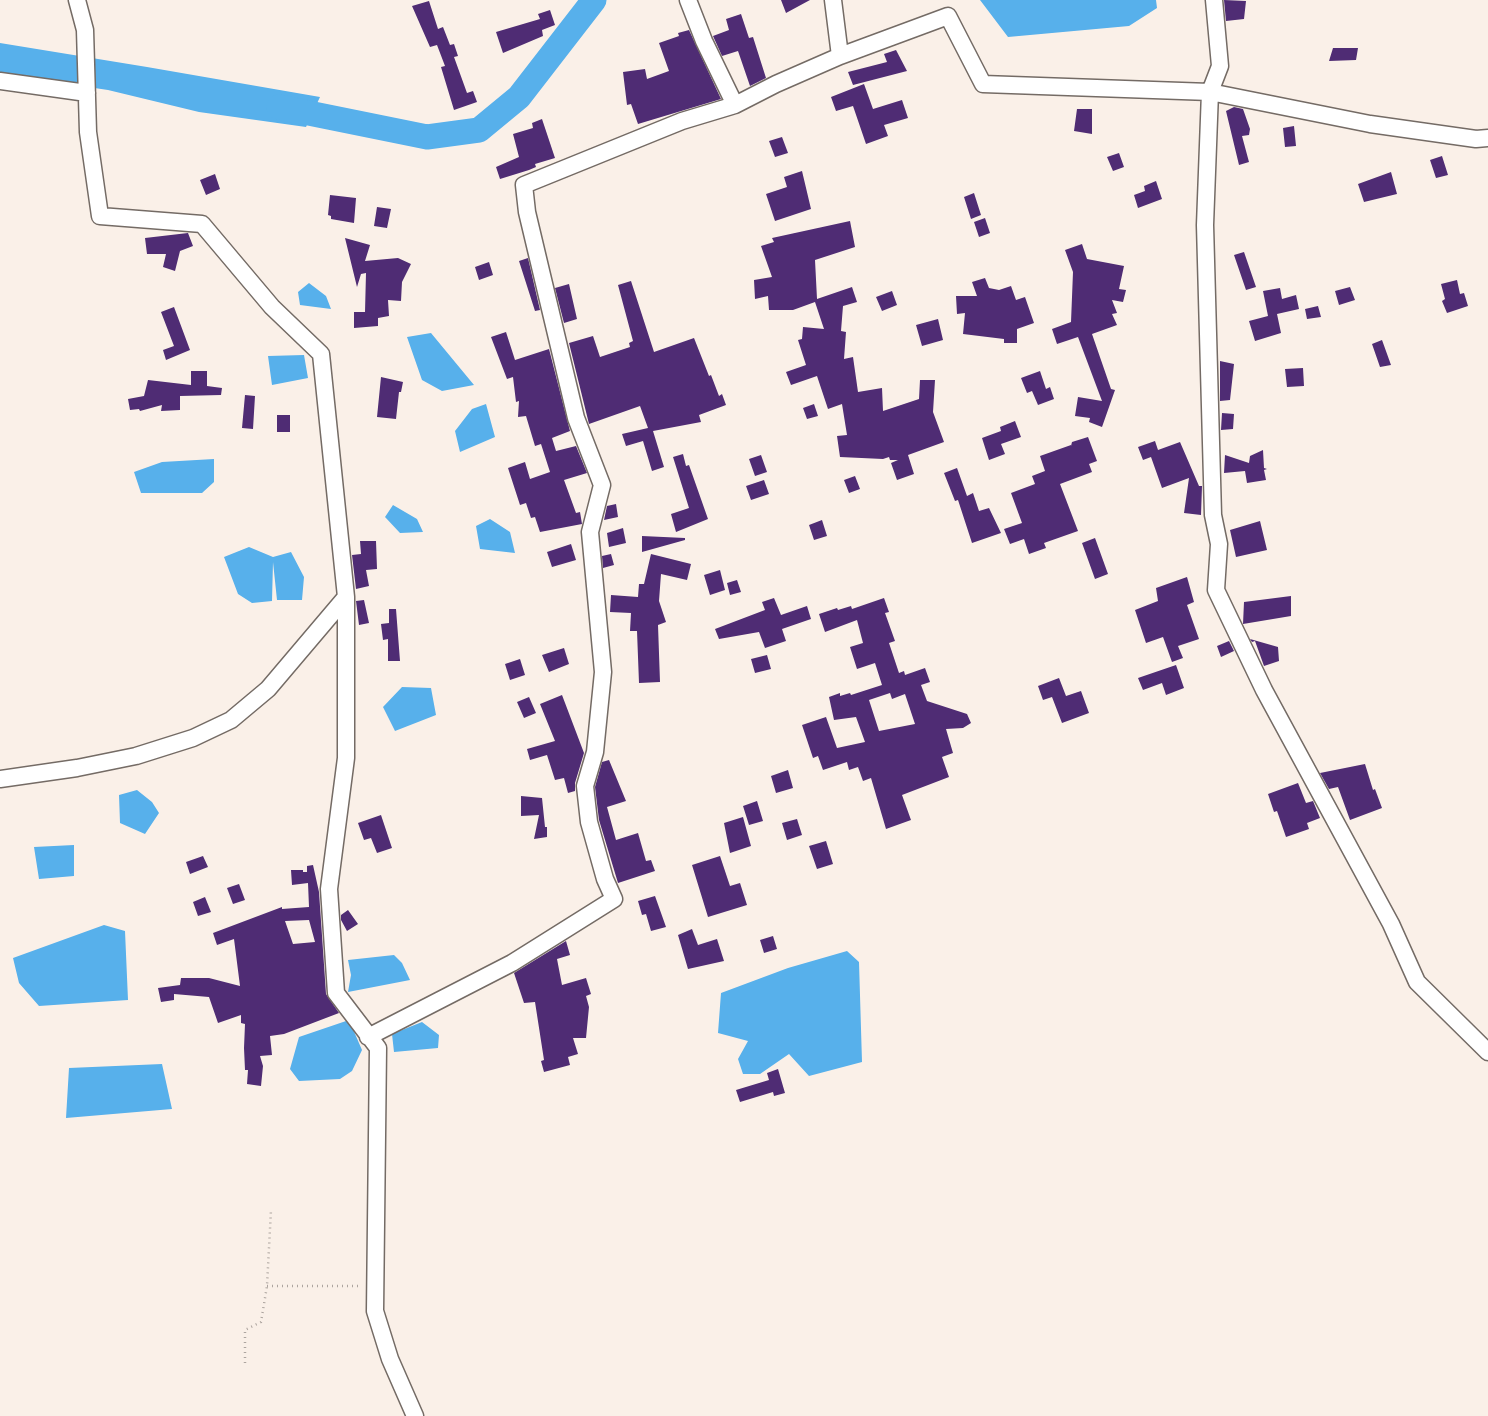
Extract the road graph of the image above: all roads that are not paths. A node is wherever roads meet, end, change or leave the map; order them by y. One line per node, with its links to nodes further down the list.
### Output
1 (77, 0): 7 (street)
2 (688, 0): 9 (street)
3 (833, 0): 5 (street)
4 (1214, 0): 8 (street)
5 (840, 56): 8 (street); 9 (street)
6 (0, 81): 7 (street)
7 (87, 92): 11 (street)
8 (1210, 92): 10 (street); 14 (street)
9 (735, 105): 13 (street)
10 (1488, 138)
11 (346, 596): 12 (street); 13 (street)
12 (0, 779)
13 (368, 1037): 15 (street)
14 (1488, 1052)
15 (415, 1416)

